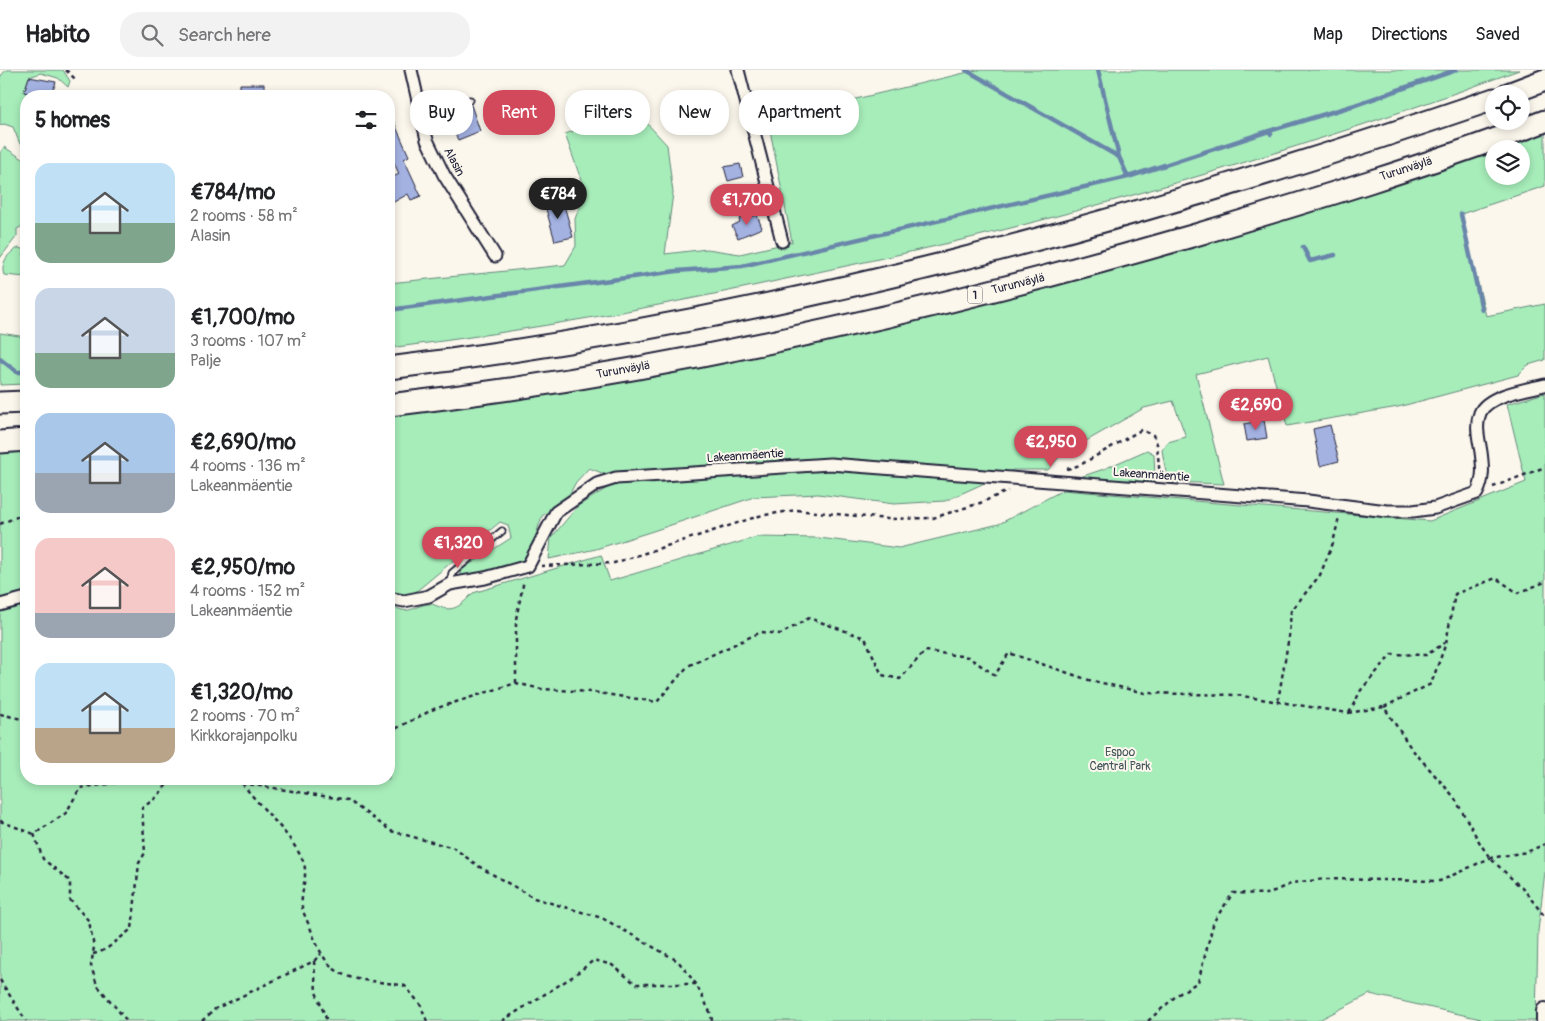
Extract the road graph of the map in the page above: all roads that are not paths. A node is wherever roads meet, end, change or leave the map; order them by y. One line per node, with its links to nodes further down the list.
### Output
1 (411, 70): 5 (street, Alasin)
2 (738, 70): 9 (street)
3 (1545, 80): 4 (highway)
4 (1530, 86)
5 (415, 90)
6 (1485, 102): 11 (highway)
7 (1545, 121): 15 (highway, Turunväylä / 1)
8 (426, 135): 10 (street, Alasin)
9 (782, 242)
10 (495, 256)
11 (395, 367)
12 (1545, 385): 19 (street, Lakeanmäentie)
13 (20, 402): 14 (highway)
14 (0, 403)
15 (395, 404)
16 (20, 440): 17 (highway)
17 (0, 442)
18 (502, 530): 19 (lane)
19 (450, 584): 20 (street)
20 (395, 599)
21 (20, 600): 22 (street)
22 (0, 605)
23 (1545, 1011): 24 (main road)
24 (1545, 1021)

